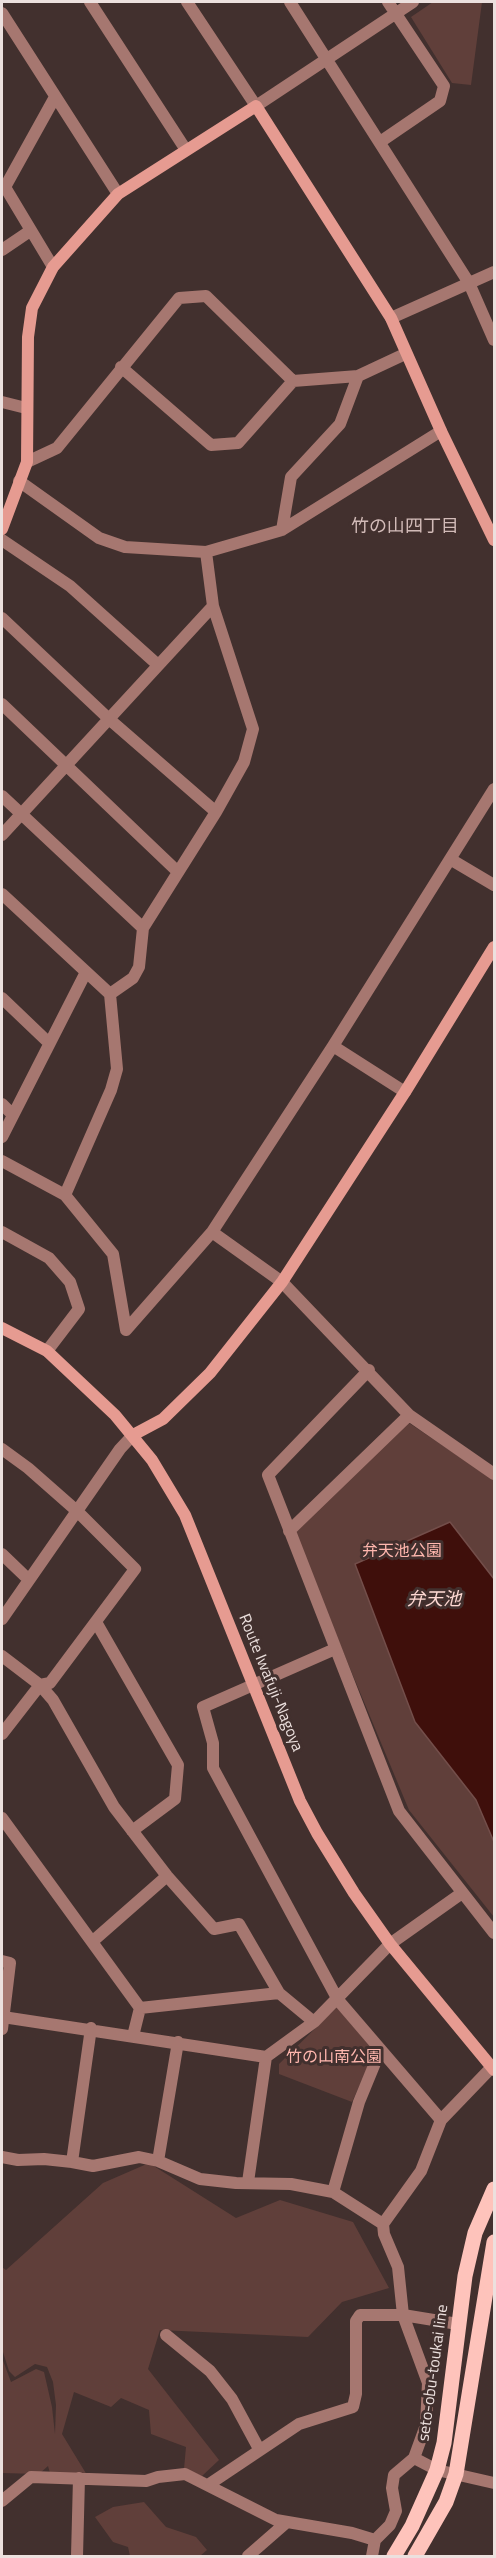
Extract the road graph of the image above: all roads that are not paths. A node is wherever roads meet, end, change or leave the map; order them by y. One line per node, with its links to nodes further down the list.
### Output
1 (90, 2): 12 (street)
2 (188, 2): 10 (street)
3 (290, 2): 8 (street)
4 (388, 2): 7 (street)
5 (413, 2): 7 (street)
6 (2, 13): 9 (street)
7 (396, 14): 8 (street); 11 (street)
8 (327, 59): 10 (street); 11 (street)
9 (55, 97): 13 (street); 14 (street)
10 (255, 106): 12 (street); 19 (street)
11 (380, 142): 18 (street)
12 (186, 150): 13 (street)
13 (118, 195): 16 (street)
14 (30, 231): 15 (street); 16 (street)
15 (2, 250)
16 (53, 267): 26 (street)
17 (495, 272): 18 (street)
18 (468, 283): 19 (street); 20 (street)
19 (391, 318): 21 (street)
20 (495, 340)
21 (405, 354): 23 (street); 27 (street)
22 (121, 367): 24 (street); 24 (street); 28 (street)
23 (358, 376): 24 (street); 31 (street)
24 (293, 381)
25 (2, 402): 26 (street)
26 (26, 408): 28 (street)
27 (441, 431): 31 (street); 33 (street)
28 (27, 462): 29 (street)
29 (18, 481): 30 (street); 34 (street)
30 (2, 528)
31 (282, 530): 34 (street)
32 (2, 540): 37 (street)
33 (495, 540)
34 (206, 552): 35 (street)
35 (213, 606): 37 (street); 43 (street)
36 (2, 618): 39 (street)
37 (158, 665): 39 (street)
38 (2, 704): 40 (street)
39 (109, 719): 40 (street); 43 (street)
40 (67, 766): 44 (street); 47 (street)
41 (495, 789): 46 (street)
42 (2, 796): 44 (street)
43 (216, 813): 47 (street)
44 (21, 815): 45 (street); 50 (street)
45 (2, 835)
46 (450, 859): 48 (street); 56 (street)
47 (178, 872): 50 (street)
48 (495, 885)
49 (2, 894): 52 (street)
50 (143, 928): 53 (street)
51 (495, 946): 57 (street)
52 (86, 972): 53 (street); 55 (street)
53 (110, 994): 62 (street)
54 (2, 998): 55 (street)
55 (49, 1043): 59 (street)
56 (333, 1046): 57 (street); 64 (street)
57 (405, 1092): 65 (street)
58 (2, 1104): 59 (street)
59 (13, 1115): 60 (street)
60 (2, 1137)
61 (2, 1161): 62 (street)
62 (65, 1195): 64 (street)
63 (2, 1232): 67 (street)
64 (212, 1232): 65 (street)
65 (282, 1282): 68 (street); 70 (street)
66 (2, 1328): 67 (street, Route Iwafuji-Nagoya)
67 (47, 1352): 70 (street, Route Iwafuji-Nagoya)
68 (369, 1370): 69 (street); 74 (street)
69 (409, 1415): 72 (street); 74 (street)
70 (133, 1436): 73 (street); 81 (street, Route Iwafuji-Nagoya)
71 (2, 1449): 73 (street)
72 (495, 1474)
73 (78, 1512): 76 (street); 78 (street)
74 (290, 1531): 79 (street)
75 (2, 1554): 76 (street)
76 (29, 1580): 77 (street)
77 (2, 1619)
78 (96, 1622): 82 (street); 85 (street)
79 (334, 1649): 81 (street); 87 (street)
80 (2, 1656): 82 (street)
81 (252, 1684): 90 (street, Route Iwafuji-Nagoya); 93 (street)
82 (40, 1685): 83 (street); 85 (street)
83 (2, 1734)
84 (2, 1818): 89 (street)
85 (132, 1831): 86 (street)
86 (167, 1876): 89 (street); 92 (street)
87 (462, 1893): 88 (street); 90 (street)
88 (495, 1933)
89 (93, 1941): 94 (street)
90 (390, 1944): 93 (street); 102 (street, Route Iwafuji-Nagoya)
91 (2, 1961): 96 (street)
92 (279, 1993): 94 (street); 95 (street)
93 (338, 2000): 95 (street); 100 (street)
94 (141, 2008): 98 (street)
95 (314, 2022): 101 (street)
96 (2, 2023): 97 (street)
97 (91, 2028): 98 (street); 106 (street)
98 (133, 2036): 99 (street)
99 (178, 2042): 101 (street); 105 (street)
100 (380, 2051): 103 (street); 109 (street)
101 (266, 2056): 107 (street)
102 (493, 2069): 103 (street)
103 (441, 2120): 110 (street)
104 (2, 2157): 106 (street)
105 (158, 2161): 106 (street); 107 (street)
106 (72, 2162)
107 (248, 2182): 109 (street)
108 (495, 2189): 114 (main road, seto-obu-toukai line)
109 (333, 2192): 110 (street)
110 (383, 2224): 113 (street)
111 (495, 2242): 112 (main road)
112 (490, 2290): 119 (main road)
113 (403, 2315): 114 (street); 116 (street); 117 (street)
114 (458, 2324): 118 (main road, seto-obu-toukai line)
115 (166, 2335): 116 (street)
116 (259, 2448): 122 (street)
117 (414, 2458): 118 (street); 125 (street)
118 (437, 2470): 119 (street); 129 (main road, seto-obu-toukai line)
119 (456, 2474): 121 (street); 130 (main road)
120 (79, 2478): 122 (street); 123 (street); 126 (street)
121 (495, 2483)
122 (208, 2485): 124 (street)
123 (2, 2501)
124 (287, 2522): 125 (street); 127 (street)
125 (375, 2540): 128 (street)
126 (77, 2556)
127 (248, 2556)
128 (372, 2556)
129 (394, 2556)
130 (415, 2556)

